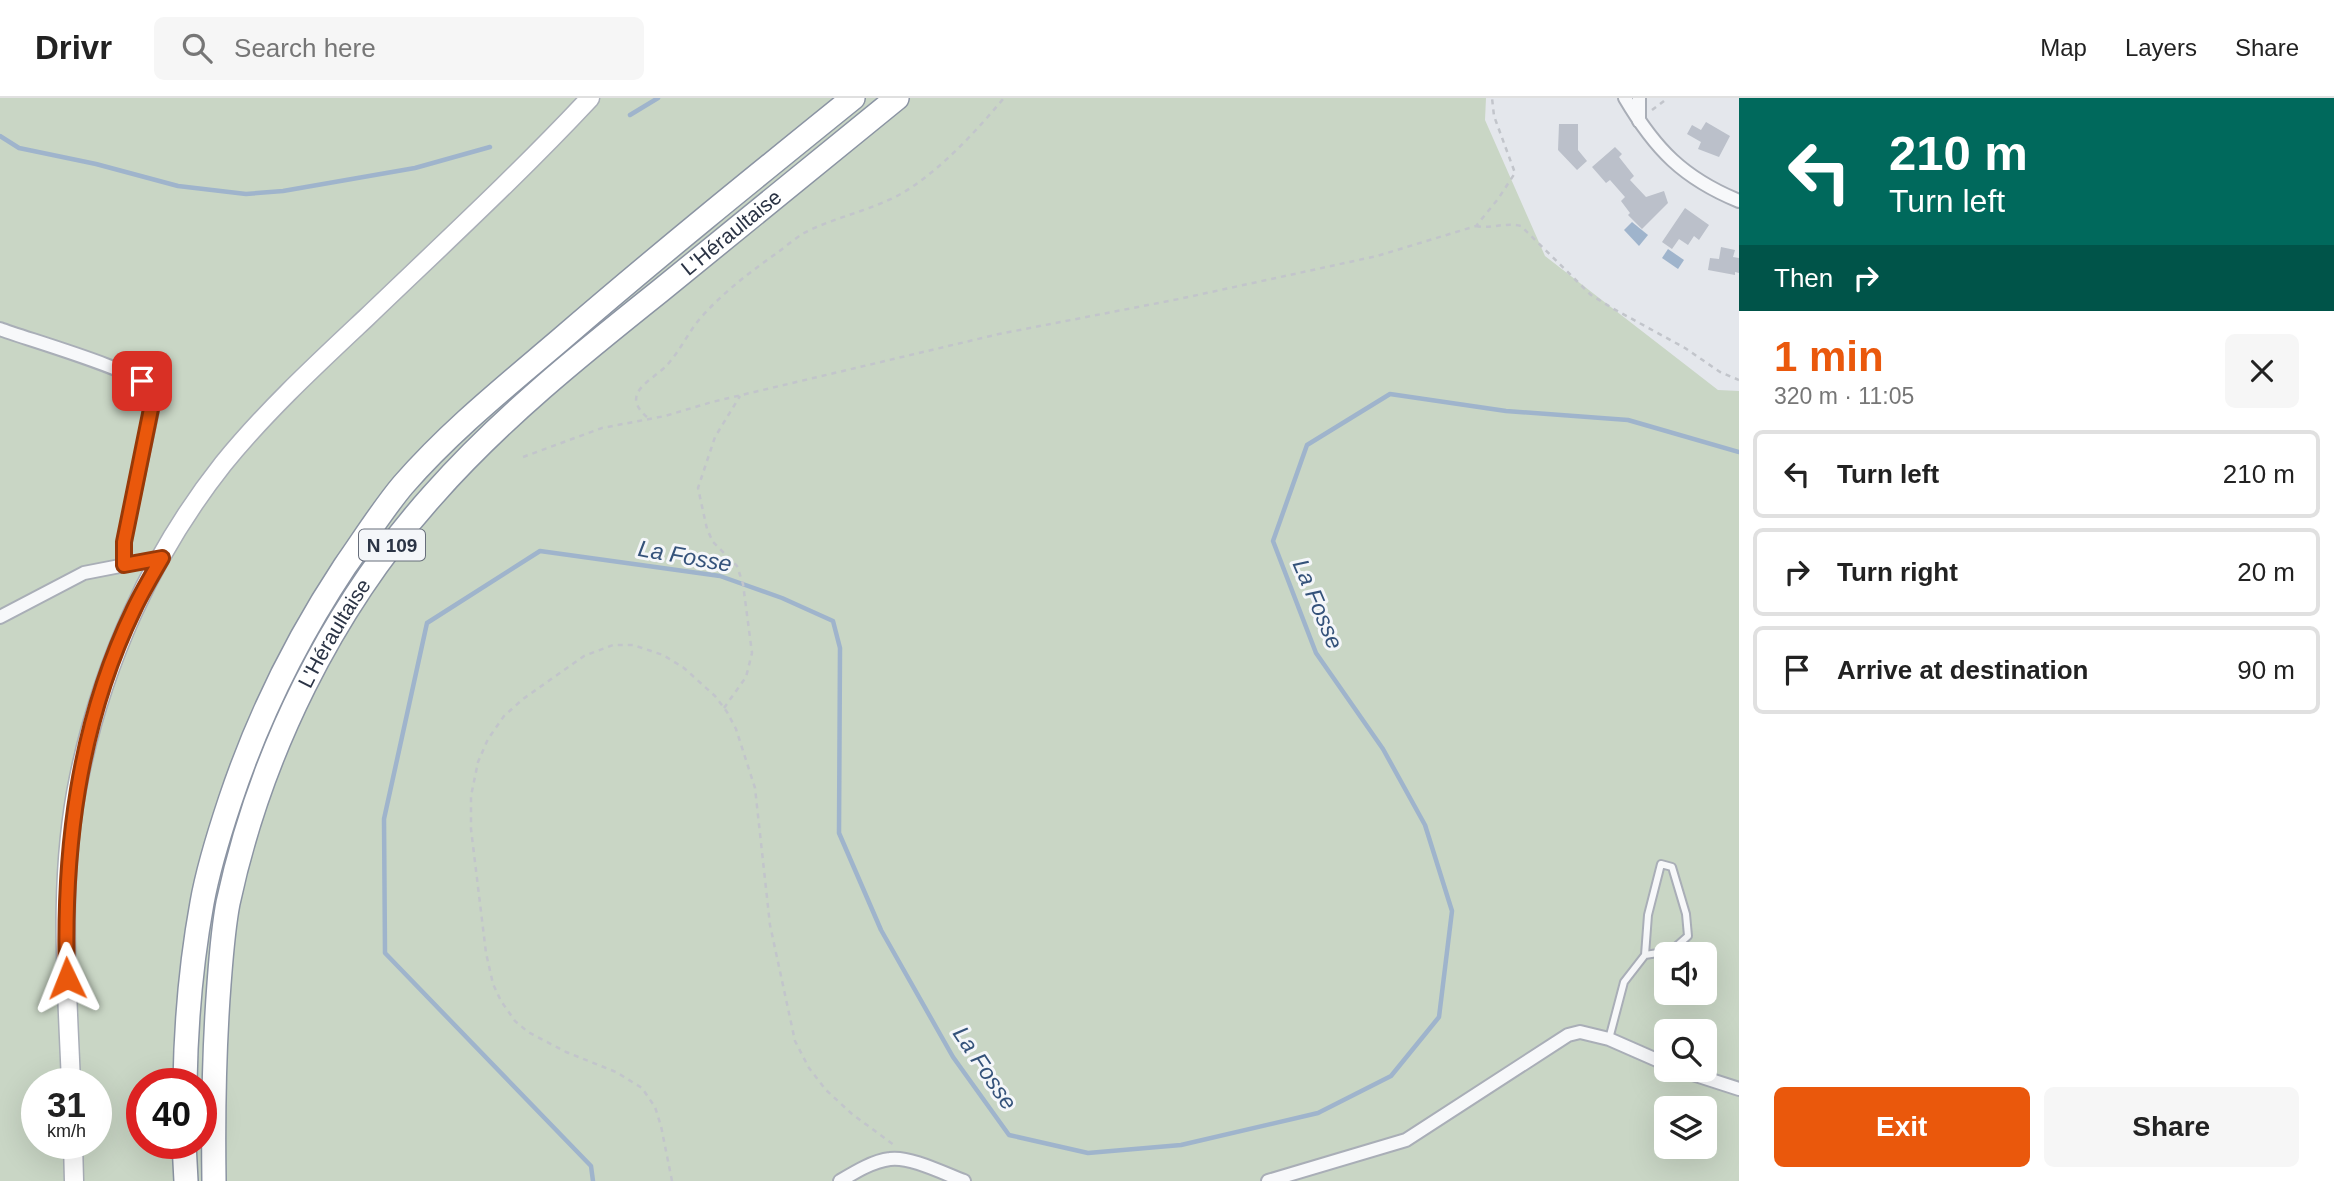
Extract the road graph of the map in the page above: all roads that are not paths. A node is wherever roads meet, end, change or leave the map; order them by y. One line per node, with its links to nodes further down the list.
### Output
1 (590, 98): 9 (street)
2 (853, 98): 16 (highway, L'Héraultaise / N 109)
3 (897, 98): 23 (highway, L'Héraultaise / N 109)
4 (1625, 98): 6 (street)
5 (1639, 98): 6 (street)
6 (1639, 121): 7 (street)
7 (1739, 201)
8 (0, 329): 10 (street)
9 (162, 558): 10 (street); 15 (street)
10 (124, 565): 11 (street)
11 (0, 617)
12 (1645, 955): 12 (lane); 13 (lane)
13 (1609, 1039): 14 (street); 26 (street)
14 (1654, 1059)
15 (71, 1068)
16 (185, 1068)
17 (1717, 1082): 18 (street)
18 (1739, 1089)
19 (73, 1159): 21 (street)
20 (185, 1159): 22 (highway)
21 (74, 1181)
22 (186, 1181)
23 (214, 1181)
24 (840, 1181): 25 (street)
25 (964, 1181)
26 (1268, 1181)

